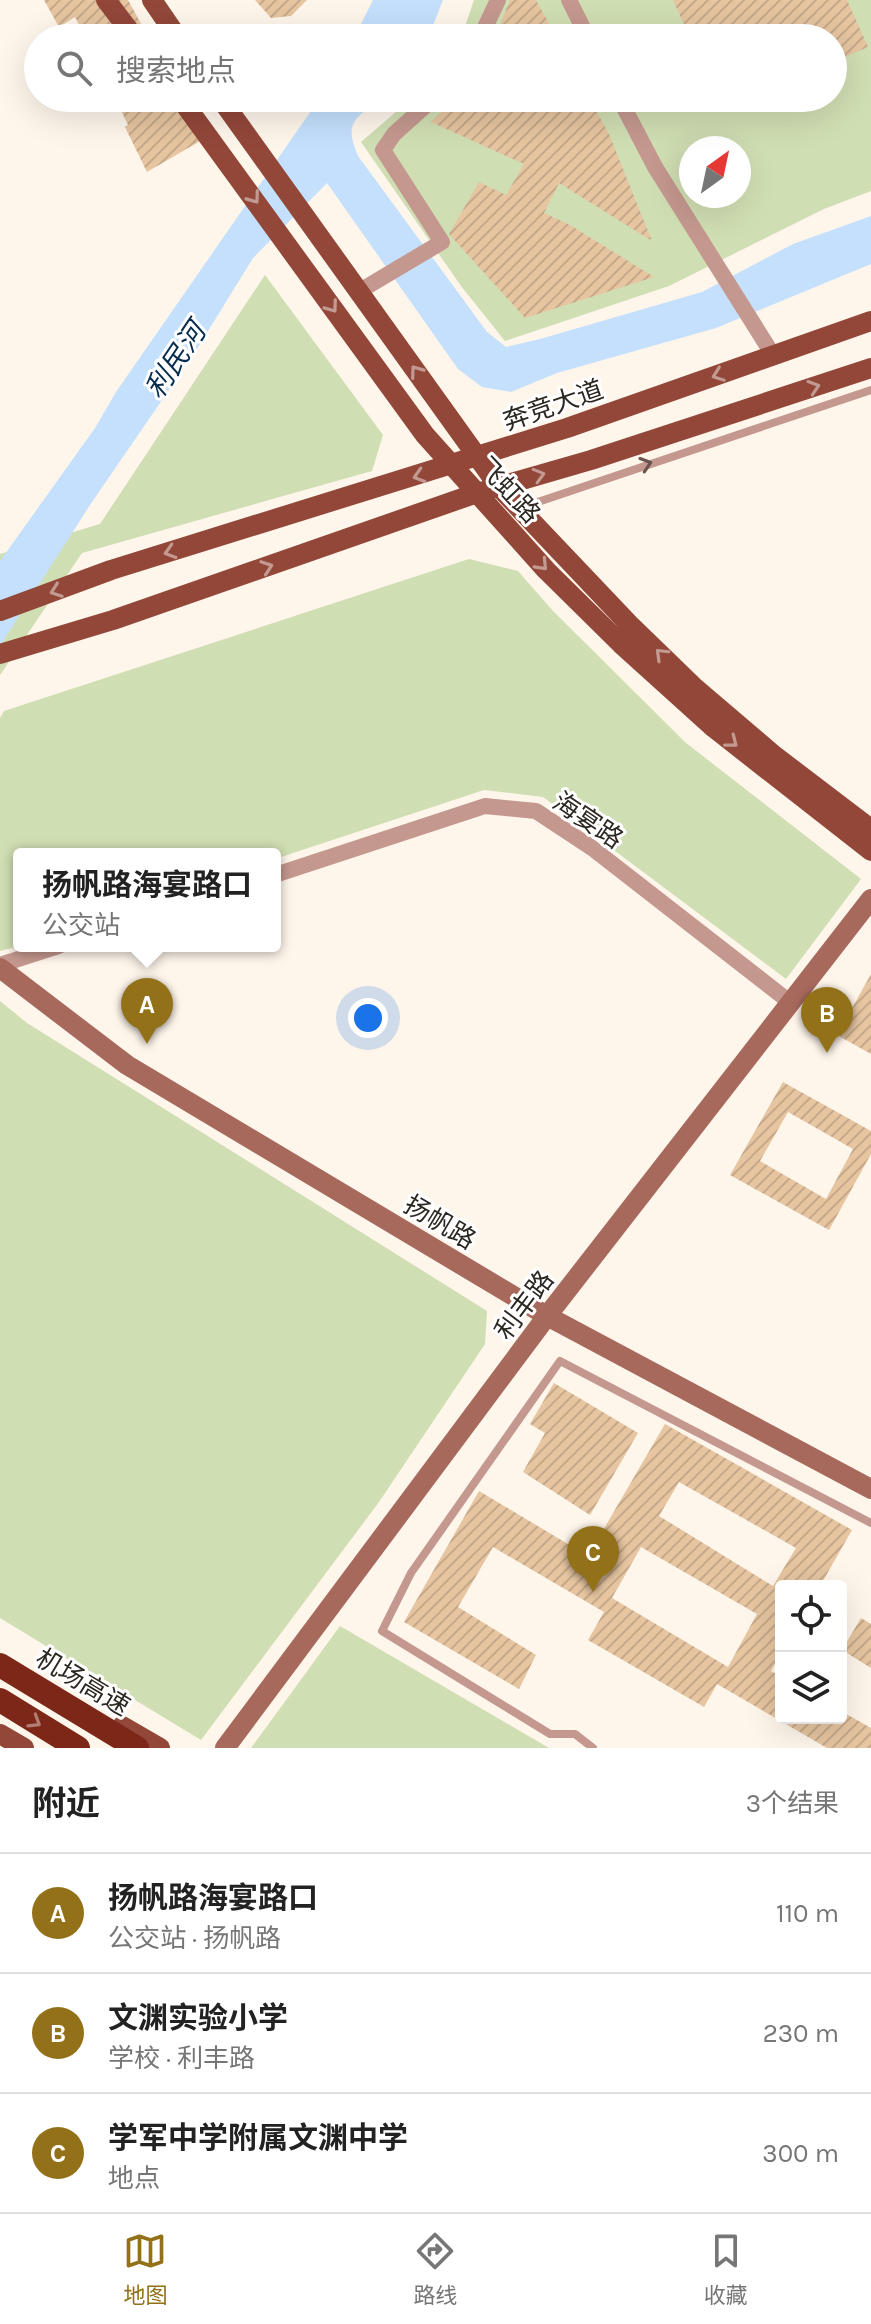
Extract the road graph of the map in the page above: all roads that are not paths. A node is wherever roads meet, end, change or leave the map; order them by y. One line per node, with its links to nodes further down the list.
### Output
1 (106, 0): 5 (main road)
2 (152, 0): 6 (main road)
3 (498, 0): 7 (street)
4 (569, 0): 8 (street)
5 (124, 24)
6 (168, 24)
7 (487, 24)
8 (581, 24)
9 (190, 112): 19 (main road, 飞虹路, one-way to 19)
10 (229, 112): 13 (main road, 飞虹路)
11 (418, 112): 13 (street)
12 (626, 112): 15 (street)
13 (358, 292): 18 (main road, 飞虹路, one-way to 13)
14 (871, 321): 15 (main road, 奔竞大道)
15 (773, 355): 18 (main road, 奔竞大道, one-way to 18)
16 (871, 368): 20 (main road, one-way to 16)
17 (871, 390): 22 (lane, one-way to 17)
18 (478, 457): 19 (main road, 奔竞大道); 20 (main road, 飞虹路)
19 (451, 466): 21 (main road, 飞虹路); 23 (main road, 奔竞大道, one-way to 23)
20 (499, 487): 21 (main road); 22 (main road, 飞虹路)
21 (477, 493): 24 (main road, one-way to 21); 26 (main road, 飞虹路, one-way to 26)
22 (519, 508): 25 (main road, 飞虹路, one-way to 22)
23 (0, 611)
24 (0, 654)
25 (871, 829)
26 (871, 851)
27 (281, 873): 31 (street, 海宴路)
28 (871, 899): 31 (street, 利丰路)
29 (42, 952): 30 (street)
30 (0, 967): 32 (street, 扬帆路)
31 (791, 1003): 32 (street, 利丰路)
32 (547, 1316): 33 (street, 扬帆路); 43 (street, 利丰路)
33 (871, 1489)
34 (871, 1523): 44 (lane)
35 (0, 1652): 42 (main road)
36 (0, 1665): 41 (highway, 机场高速)
37 (0, 1700): 40 (highway, one-way to 40)
38 (0, 1734): 39 (main road)
39 (24, 1748)
40 (78, 1748)
41 (137, 1748)
42 (160, 1748)
43 (225, 1748)
44 (593, 1748)

